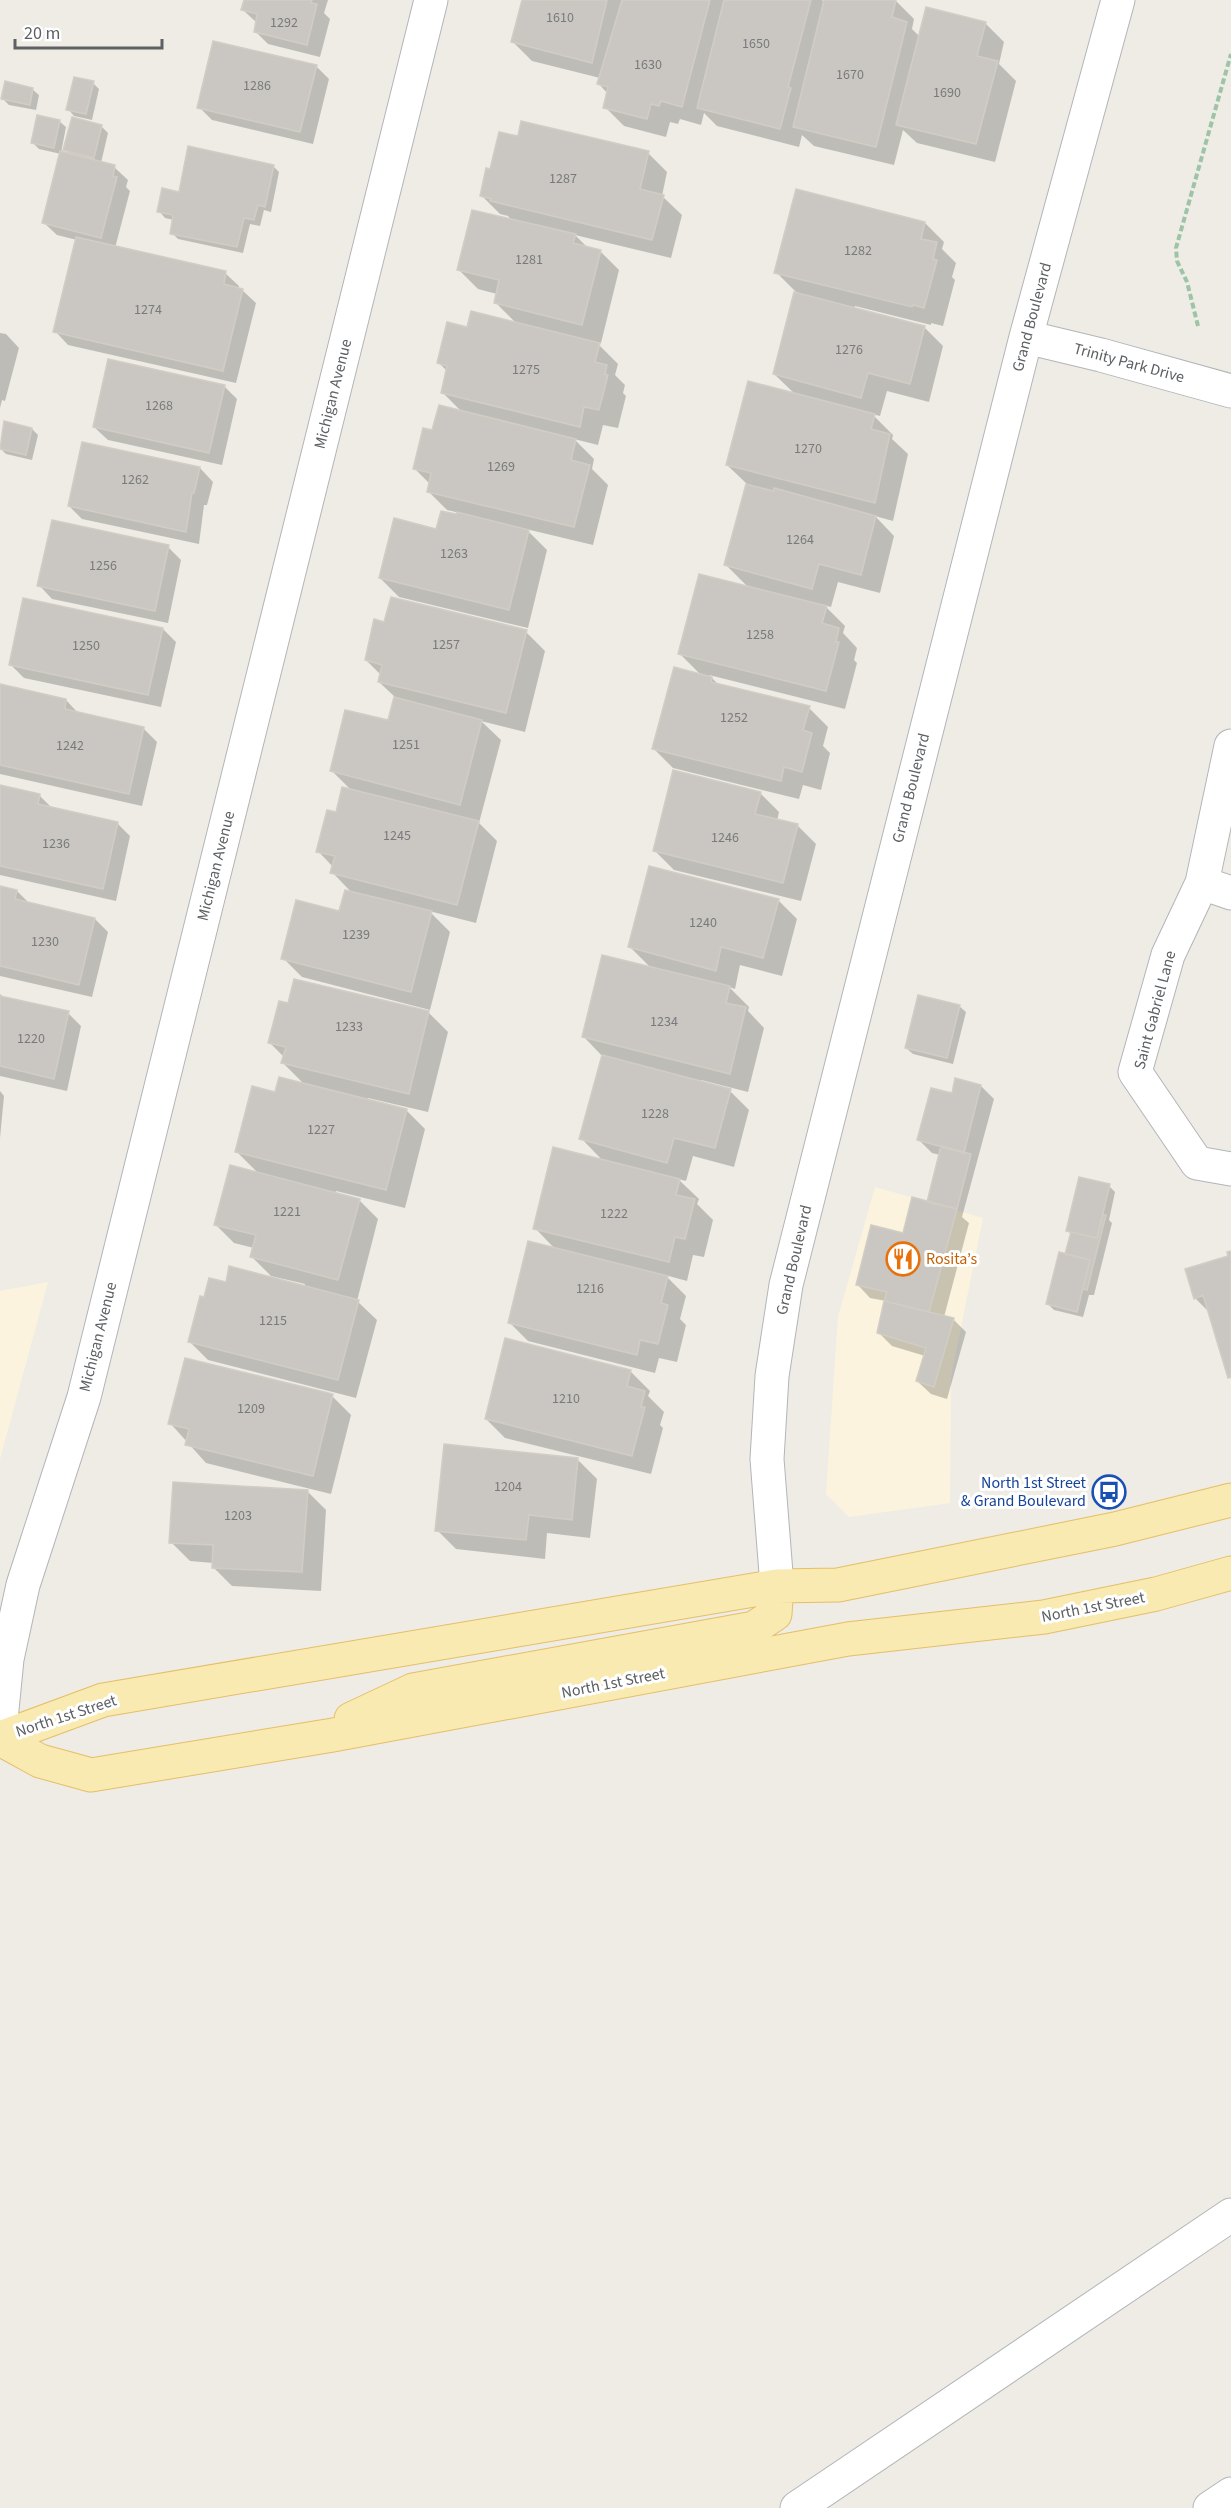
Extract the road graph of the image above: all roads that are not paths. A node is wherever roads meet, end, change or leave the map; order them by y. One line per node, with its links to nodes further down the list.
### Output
1 (431, 0): 11 (street, Michigan Avenue)
2 (1118, 0): 3 (street, Grand Boulevard)
3 (1026, 337): 4 (street, Trinity Park Drive); 10 (street, Grand Boulevard)
4 (1231, 391)
5 (1231, 746): 6 (street)
6 (1217, 888): 7 (street, Saint Gabriel Lane)
7 (1231, 1169)
8 (1231, 1500): 10 (main road, North 1st Street)
9 (1231, 1573): 13 (main road, North 1st Street)
10 (777, 1586): 13 (main road); 14 (main road, North 1st Street)
11 (12, 1587): 12 (street, Michigan Avenue)
12 (0, 1730)
13 (333, 1735): 14 (main road, North 1st Street)
14 (0, 1739)
15 (1231, 2215): 17 (street)
16 (1231, 2494): 18 (street)
17 (797, 2508)
18 (1210, 2508)

